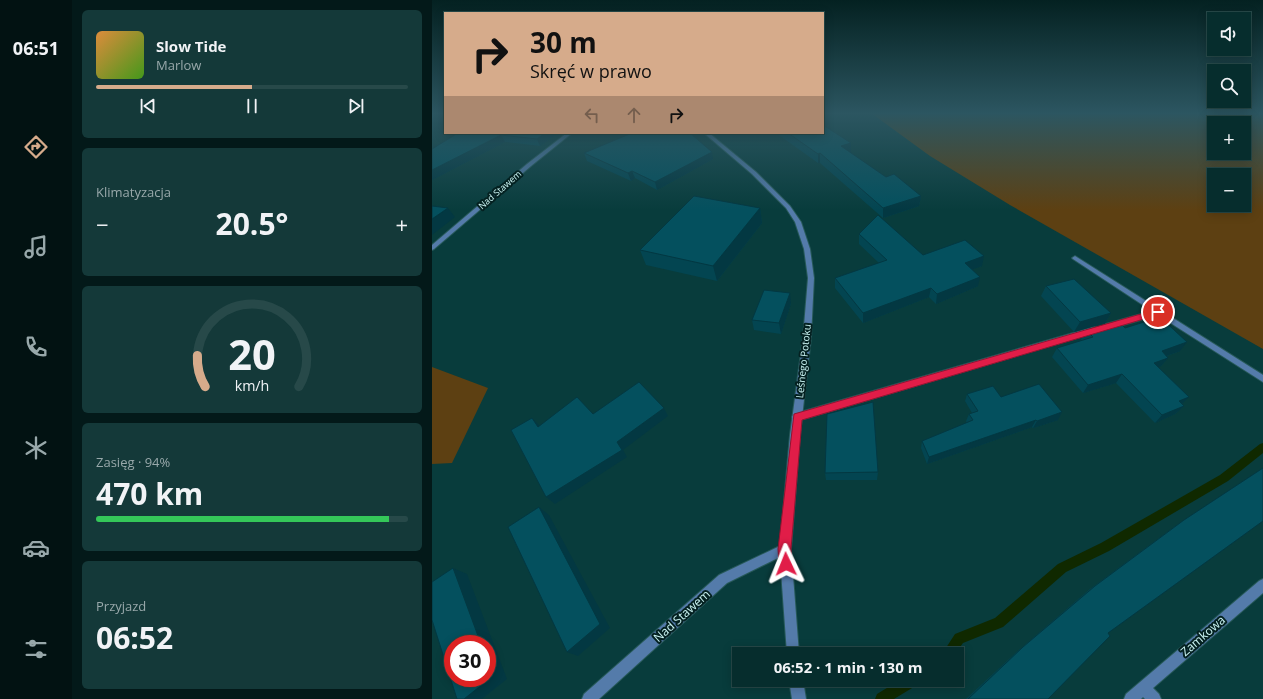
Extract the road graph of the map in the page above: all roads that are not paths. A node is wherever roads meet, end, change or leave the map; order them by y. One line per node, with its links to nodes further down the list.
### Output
1 (554, 146): 3 (street, Nad Stawem)
2 (720, 146): 7 (street, Leśnego Potoku)
3 (432, 248)
4 (1075, 258): 5 (street)
5 (1158, 312): 6 (street); 7 (street)
6 (1263, 379)
7 (797, 417): 8 (street, Leśnego Potoku)
8 (785, 549): 10 (street, Leśnego Potoku); 13 (street, Nad Stawem)
9 (1263, 585): 12 (street, Zamkowa)
10 (792, 647)
11 (797, 687): 14 (street)
12 (1144, 688): 15 (street, Zamkowa); 16 (street)
13 (590, 699)
14 (799, 699)
15 (1131, 699)
16 (1154, 699)

